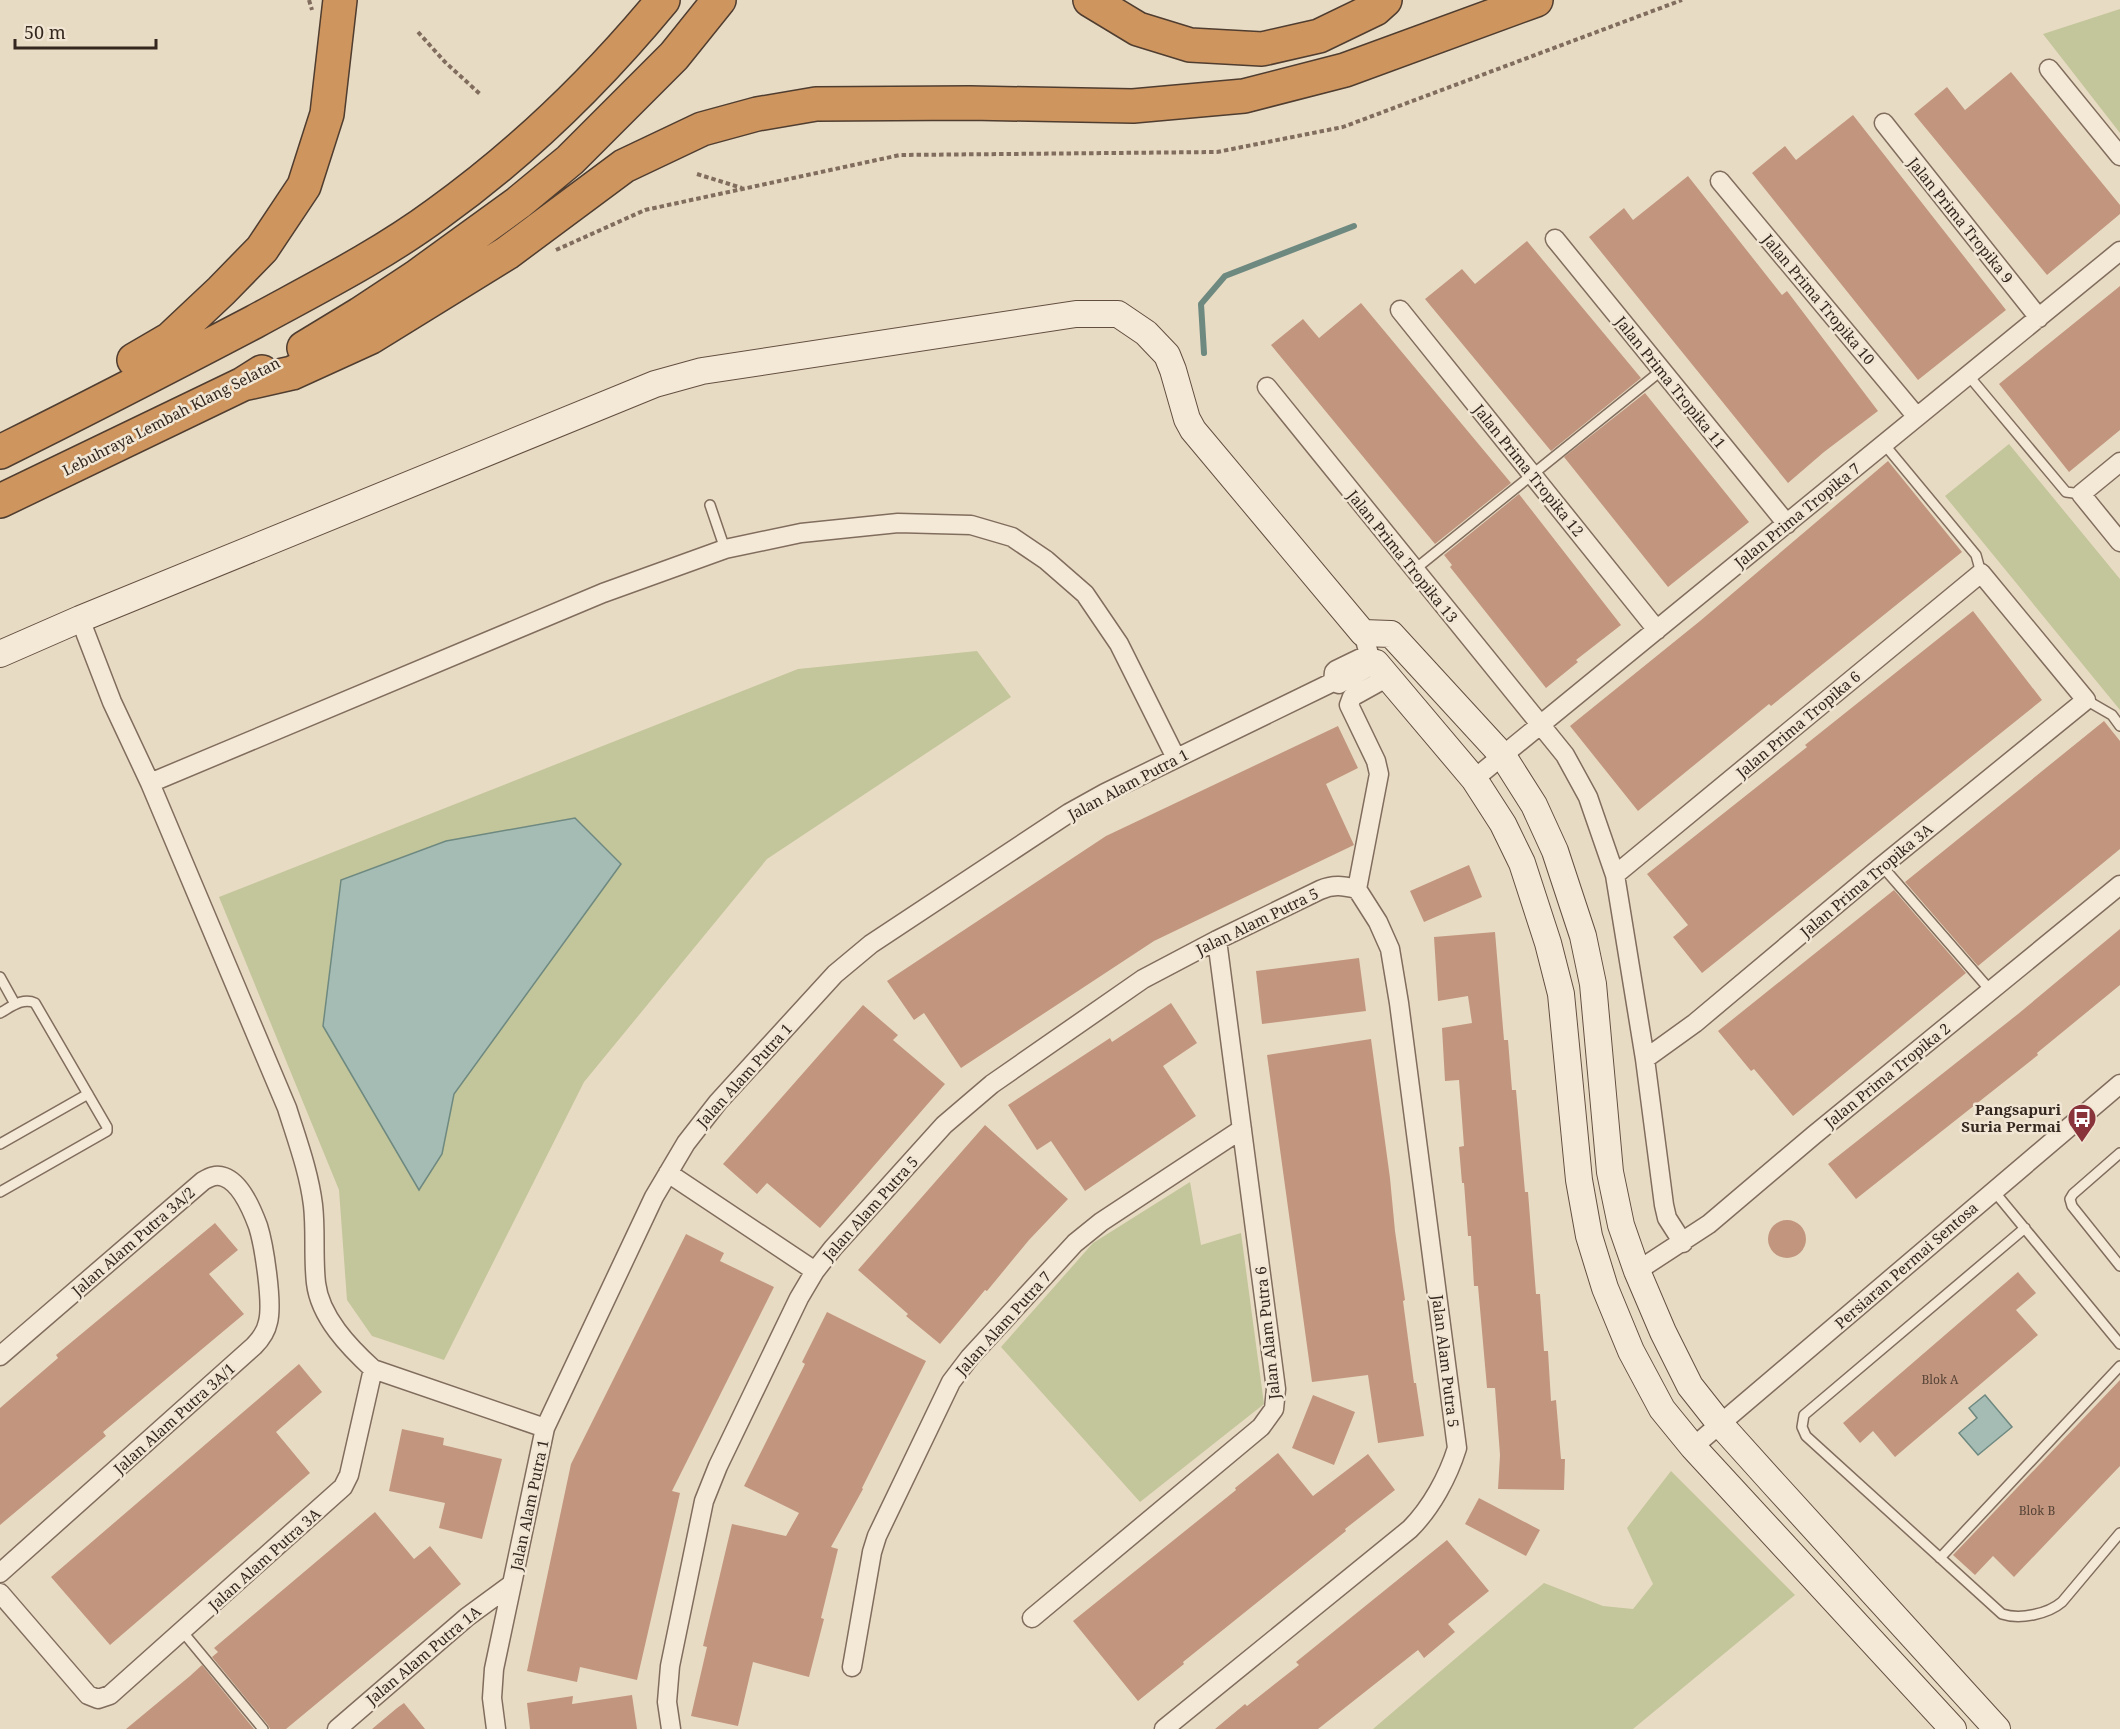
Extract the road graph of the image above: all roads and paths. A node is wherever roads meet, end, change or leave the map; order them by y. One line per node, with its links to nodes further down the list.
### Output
1 (340, 0): 27 (highway)
2 (663, 0): 27 (highway)
3 (719, 0): 23 (highway, Lebuhraya Lembah Klang Selatan)
4 (1090, 0): 5 (highway)
5 (1385, 0)
6 (1536, 0): 23 (highway)
7 (1682, 0): 15 (path)
8 (418, 32): 10 (path)
9 (2049, 69): 12 (street)
10 (480, 94)
11 (1884, 123): 20 (street, Jalan Prima Tropika 9)
12 (2120, 156)
13 (697, 174): 15 (path)
14 (1720, 181): 25 (street, Jalan Prima Tropika 10)
15 (743, 188): 18 (path)
16 (1555, 239): 21 (street, Jalan Prima Tropika 11)
17 (2120, 251): 20 (street, Jalan Prima Tropika 7)
18 (551, 253)
19 (1400, 310): 29 (street, Jalan Prima Tropika 12)
20 (2039, 318): 22 (street, Jalan Prima Tropika 7)
21 (1662, 370): 29 (lane); 33 (street, Jalan Prima Tropika 11)
22 (1968, 375): 25 (street, Jalan Prima Tropika 7); 30 (lane)
23 (243, 384): 31 (highway, Lebuhraya Lembah Klang Selatan)
24 (1267, 387): 36 (street, Jalan Prima Tropika 13)
25 (1917, 417): 26 (street, Jalan Prima Tropika 7)
26 (1884, 444): 33 (street, Jalan Prima Tropika 7); 37 (lane)
27 (6, 449)
28 (2120, 462): 30 (street)
29 (1532, 475): 36 (lane); 39 (street, Jalan Prima Tropika 12)
30 (2081, 494): 34 (street)
31 (0, 501)
32 (710, 505): 35 (lane)
33 (1787, 524): 39 (street, Jalan Prima Tropika 7)
34 (2120, 542)
35 (725, 549): 46 (street); 48 (street)
36 (1414, 570): 43 (street, Jalan Prima Tropika 13)
37 (1981, 573): 42 (street); 50 (street, Jalan Prima Tropika 6)
38 (80, 619): 40 (street); 41 (street); 48 (street)
39 (1657, 630): 43 (street, Jalan Prima Tropika 7)
40 (0, 654)
41 (1374, 657): 45 (street); 46 (street, Jalan Alam Putra 1); 47 (street); 52 (street)
42 (2086, 700): 44 (lane); 49 (street, Jalan Prima Tropika 3A)
43 (1542, 724): 45 (street, Jalan Prima Tropika 7); 50 (street, Jalan Prima Tropika 13)
44 (2120, 726)
45 (1503, 756): 47 (street, Jalan Prima Tropika 7); 71 (street)
46 (1176, 758): 64 (street, Jalan Alam Putra 1)
47 (1474, 779): 79 (street)
48 (150, 783): 76 (street)
49 (1882, 866): 55 (lane); 58 (street, Jalan Prima Tropika 3A)
50 (1615, 874): 58 (street, Jalan Prima Tropika 13)
51 (2120, 885): 55 (street, Jalan Prima Tropika 2)
52 (1357, 889): 53 (street, Jalan Alam Putra 5); 92 (street, Jalan Alam Putra 5)
53 (1217, 939): 61 (street, Jalan Alam Putra 6); 72 (street, Jalan Alam Putra 5)
54 (0, 977): 56 (lane)
55 (1990, 990): 69 (street, Jalan Prima Tropika 2)
56 (15, 1004): 57 (lane); 60 (lane)
57 (0, 1013)
58 (1645, 1059): 69 (street, Jalan Prima Tropika 13)
59 (2120, 1084): 65 (street, Persiaran Permai Sentosa)
60 (88, 1094): 62 (lane); 66 (lane)
61 (1242, 1129): 85 (street, Jalan Alam Putra 6); 87 (street, Jalan Alam Putra 7)
62 (0, 1144)
63 (2120, 1153): 70 (lane)
64 (668, 1173): 72 (street); 78 (street, Jalan Alam Putra 1)
65 (1993, 1190): 68 (lane); 77 (street, Persiaran Permai Sentosa)
66 (0, 1192)
67 (258, 1226): 74 (street, Jalan Alam Putra 3A/2); 82 (street, Jalan Alam Putra 3A/1)
68 (2025, 1228): 73 (lane); 81 (lane)
69 (1683, 1243): 71 (street, Jalan Prima Tropika 2)
70 (2120, 1266)
71 (1644, 1267): 77 (street)
72 (815, 1271): 91 (street, Jalan Alam Putra 5)
73 (2120, 1344)
74 (0, 1356)
75 (2120, 1366): 81 (lane)
76 (373, 1369): 78 (street); 86 (street, Jalan Alam Putra 3A)
77 (1720, 1424): 79 (street, Persiaran Permai Sentosa); 94 (street)
78 (545, 1428): 83 (street, Jalan Alam Putra 1)
79 (1693, 1447): 93 (street)
80 (2120, 1533): 81 (lane)
81 (1940, 1558)
82 (0, 1573)
83 (513, 1584): 89 (street, Jalan Alam Putra 1A); 90 (street, Jalan Alam Putra 1)
84 (0, 1593): 86 (street, Jalan Alam Putra 3A)
85 (1032, 1618)
86 (182, 1631): 88 (lane)
87 (852, 1667)
88 (263, 1729)
89 (337, 1729)
90 (496, 1729)
91 (671, 1729)
92 (1164, 1729)
93 (1953, 1729)
94 (1997, 1729)

